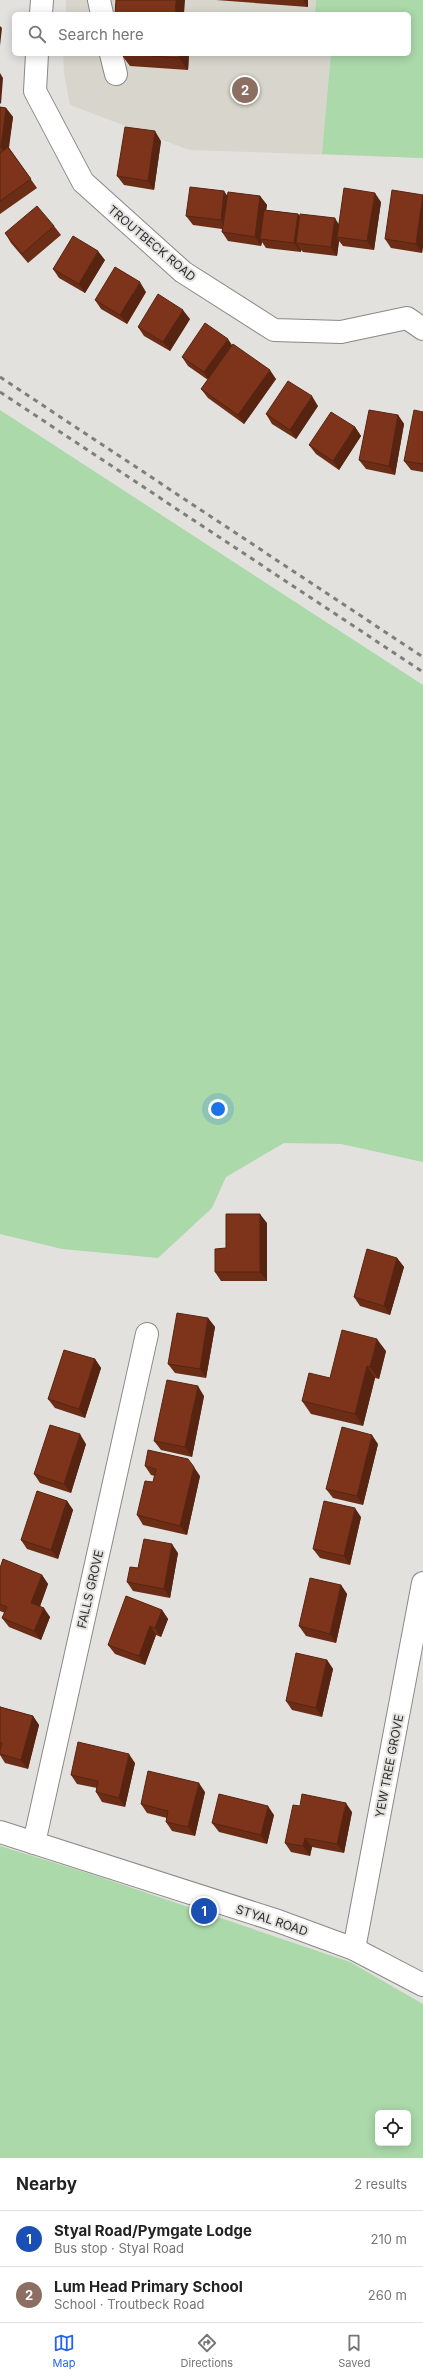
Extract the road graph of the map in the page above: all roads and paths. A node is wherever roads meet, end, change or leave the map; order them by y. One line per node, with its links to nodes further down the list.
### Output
1 (42, 0): 3 (street)
2 (99, 0): 4 (street)
3 (41, 12)
4 (102, 12)
5 (38, 56): 6 (street, TROUTBECK ROAD)
6 (423, 329)
7 (147, 1334): 10 (street, FALLS GROVE)
8 (423, 1583): 11 (street, YEW TREE GROVE)
9 (0, 1832): 10 (street, STYAL ROAD)
10 (34, 1843): 11 (street, STYAL ROAD)
11 (354, 1949): 12 (street, STYAL ROAD)
12 (423, 1985)

